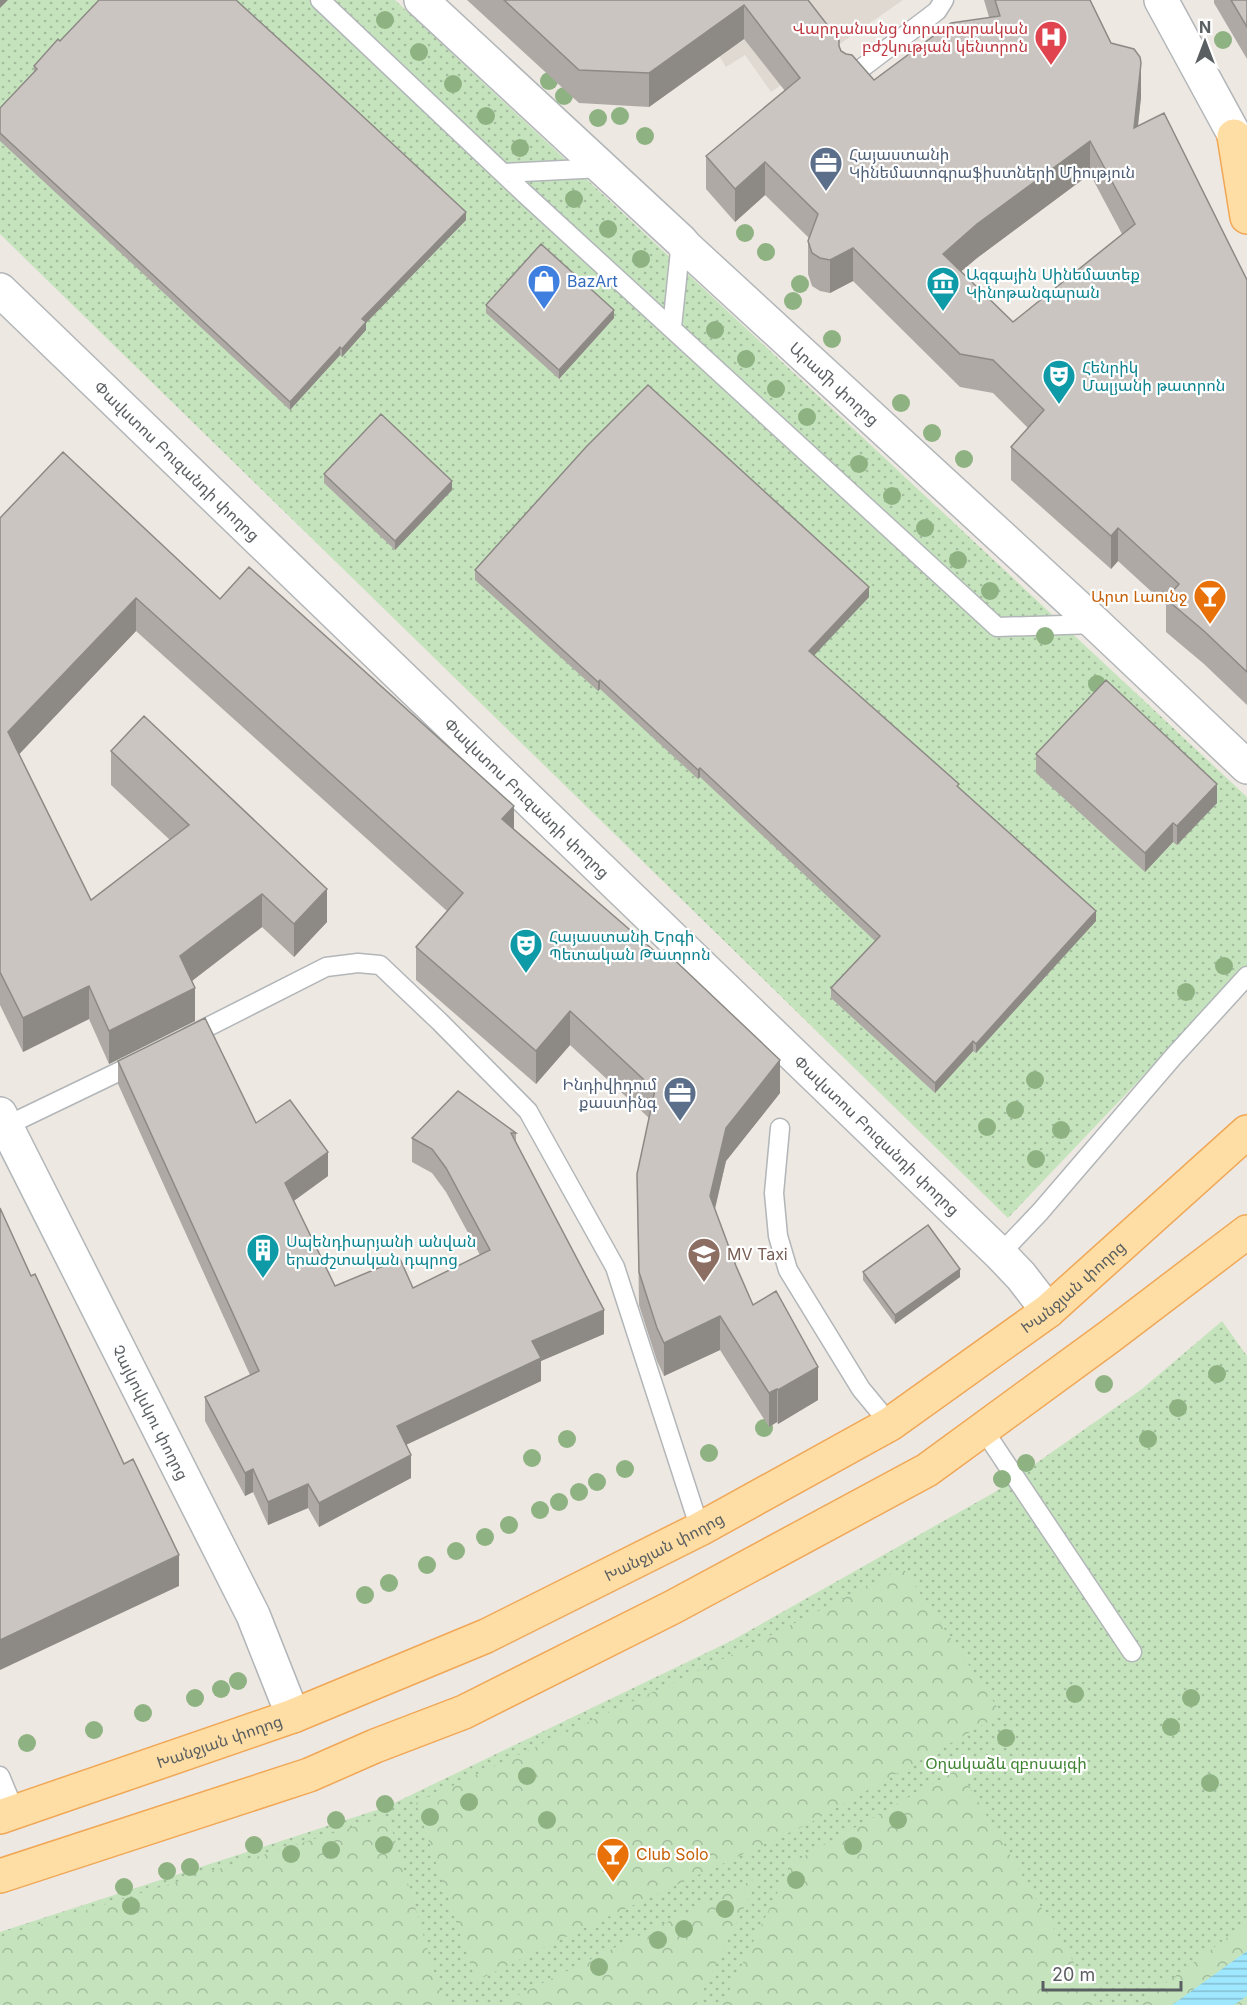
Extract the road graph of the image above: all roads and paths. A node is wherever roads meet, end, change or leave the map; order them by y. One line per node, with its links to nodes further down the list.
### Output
1 (320, 0): 8 (lane)
2 (421, 0): 7 (street, Արամի փողոց)
3 (944, 0): 5 (lane)
4 (1161, 0): 6 (street)
5 (850, 78)
6 (1240, 147): 9 (main road)
7 (603, 168): 8 (lane); 10 (street, Արամի փողոց)
8 (504, 173): 12 (lane)
9 (1247, 217)
10 (681, 241): 12 (lane); 13 (street, Արամի փողոց)
11 (0, 290): 22 (street, Փավստոս Բուզանդի փողոց)
12 (672, 327): 13 (lane)
13 (1096, 624): 14 (street, Արամի փողոց)
14 (1247, 767)
15 (1247, 975): 22 (lane)
16 (172, 1046): 26 (lane)
17 (151, 1056): 18 (lane)
18 (3, 1120): 28 (street, Չայկովսկու փողոց)
19 (780, 1128): 24 (lane)
20 (1247, 1132): 23 (main road, Խանջյան փողոց)
21 (1247, 1232): 25 (main road)
22 (1000, 1254): 23 (street, Փավստոս Բուզանդի փողոց)
23 (1048, 1311): 24 (main road, Խանջյան փողոց)
24 (890, 1424): 26 (main road, Խանջյան փողոց)
25 (983, 1429): 27 (lane); 31 (main road)
26 (700, 1529): 28 (main road, Խանջյան փողոց)
27 (1132, 1652)
28 (293, 1716): 30 (main road, Խանջյան փողոց)
29 (0, 1776): 30 (lane)
30 (8, 1815)
31 (0, 1876)

